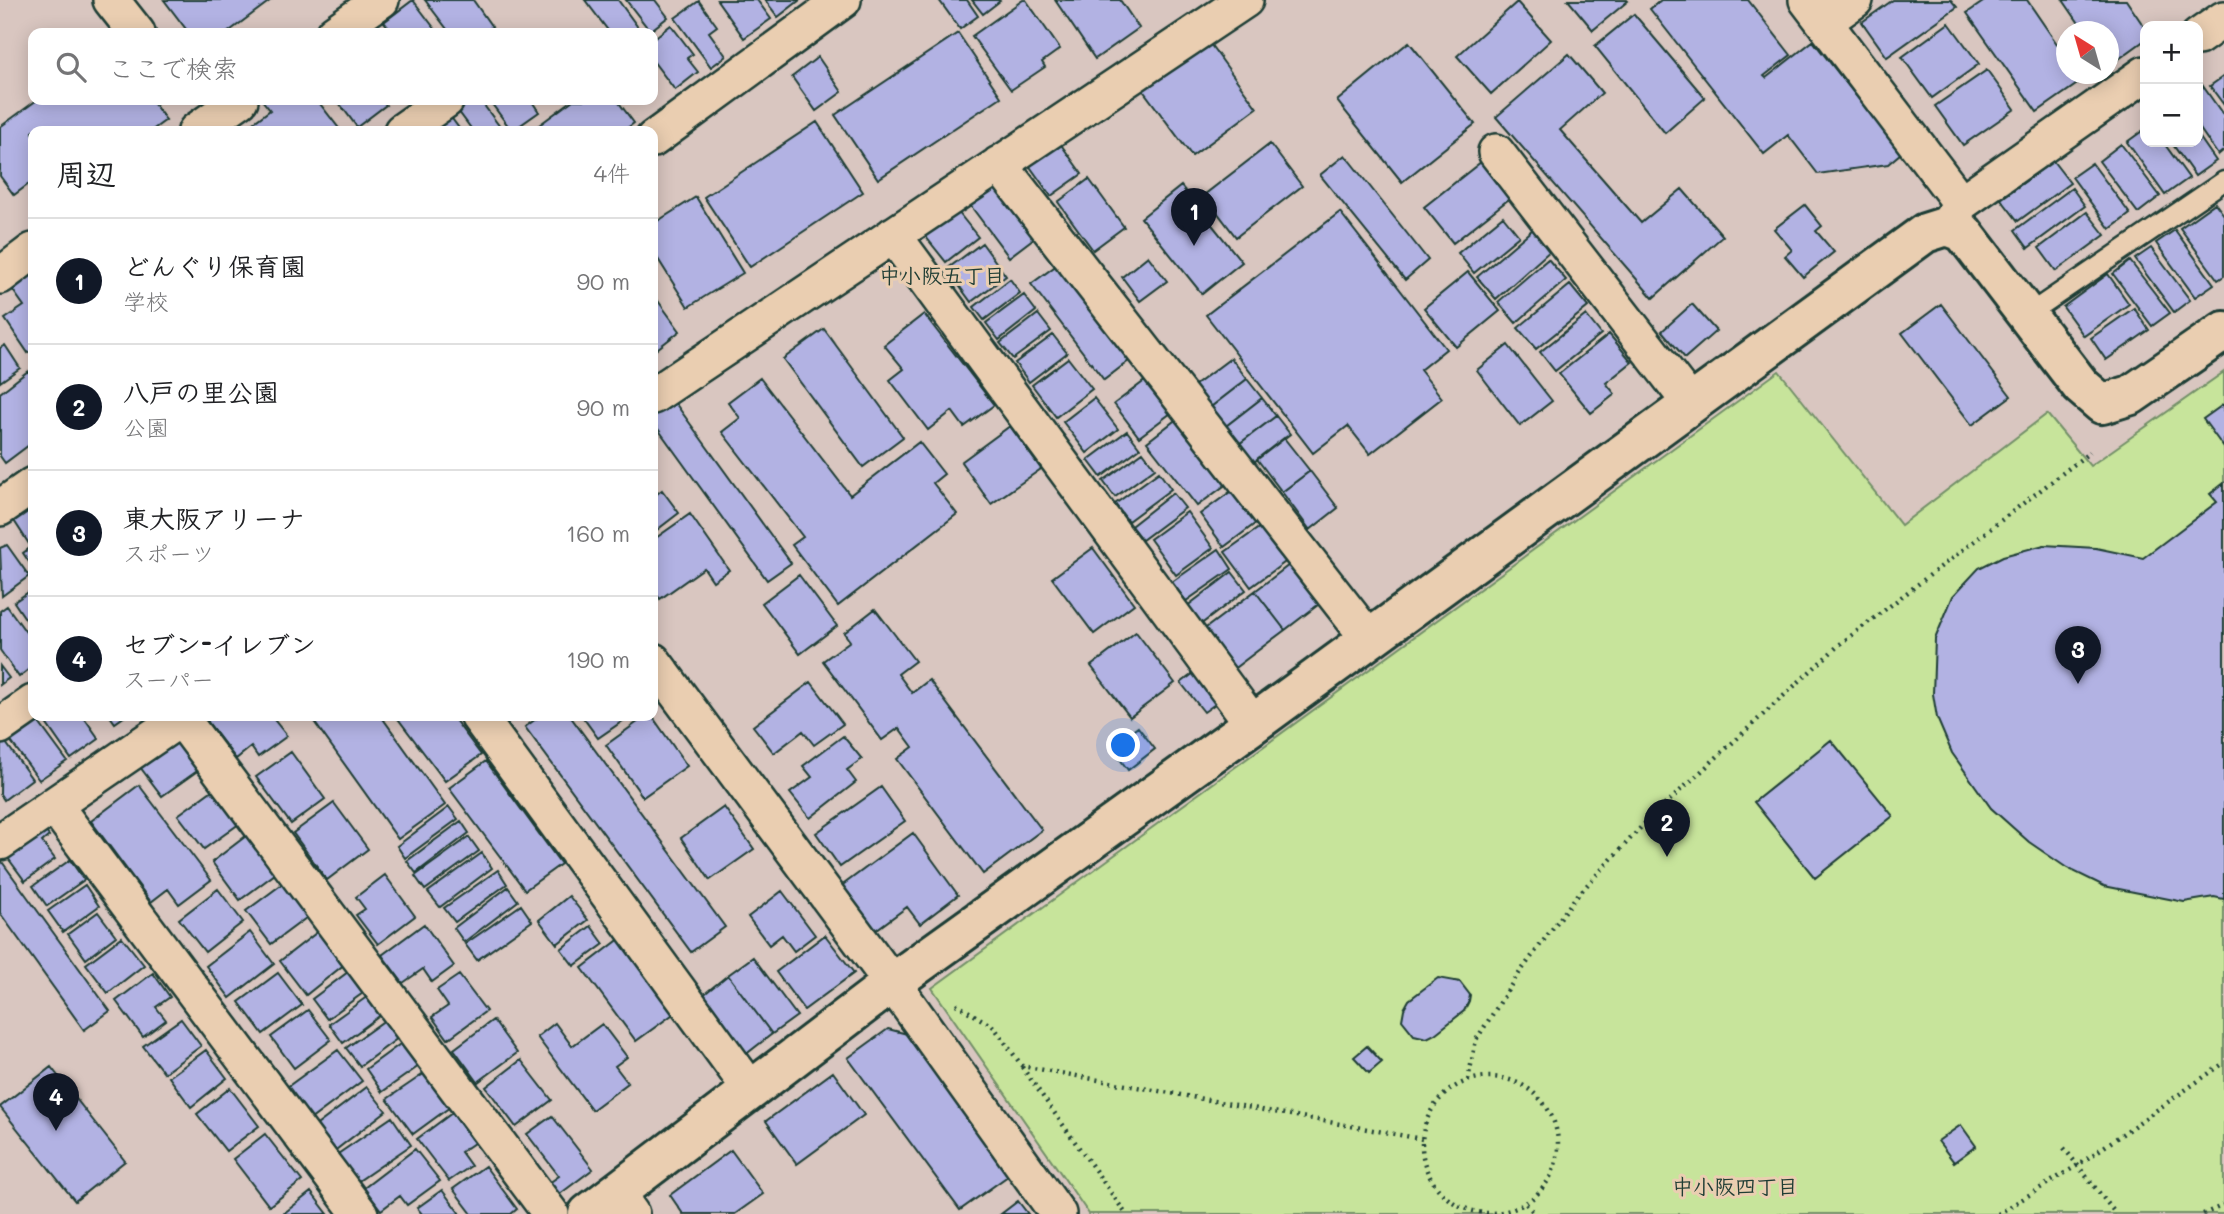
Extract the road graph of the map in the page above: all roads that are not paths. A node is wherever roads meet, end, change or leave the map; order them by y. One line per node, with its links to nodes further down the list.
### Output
1 (111, 0): 8 (street)
2 (843, 0): 16 (street)
3 (1245, 0): 18 (street)
4 (1855, 0): 5 (street)
5 (1815, 11): 20 (street)
6 (374, 15): 9 (street)
7 (2224, 19): 10 (street)
8 (133, 28)
9 (345, 28)
10 (2203, 34)
11 (2140, 78): 20 (street)
12 (231, 105): 14 (street)
13 (433, 105): 15 (street)
14 (201, 121)
15 (408, 126)
16 (658, 135)
17 (1496, 152): 27 (street)
18 (999, 164): 21 (street); 30 (street)
19 (2224, 181): 24 (lane)
20 (1954, 215): 24 (street); 27 (street)
21 (893, 235): 26 (street); 36 (street)
22 (28, 255): 23 (street)
23 (0, 276)
24 (2027, 315): 25 (street)
25 (2224, 331)
26 (658, 393)
27 (1691, 404): 30 (street)
28 (28, 488): 29 (street)
29 (0, 508)
30 (1369, 639): 36 (street)
31 (658, 668): 40 (street)
32 (28, 706): 37 (street)
33 (177, 721): 38 (street)
34 (186, 721): 44 (street)
35 (482, 721): 41 (street)
36 (1253, 724): 40 (street)
37 (0, 726)
38 (54, 805): 39 (street); 43 (street)
39 (0, 842)
40 (892, 983): 41 (street); 45 (street)
41 (751, 1090): 42 (street)
42 (612, 1207)
43 (360, 1214)
44 (551, 1214)
45 (1059, 1214)

